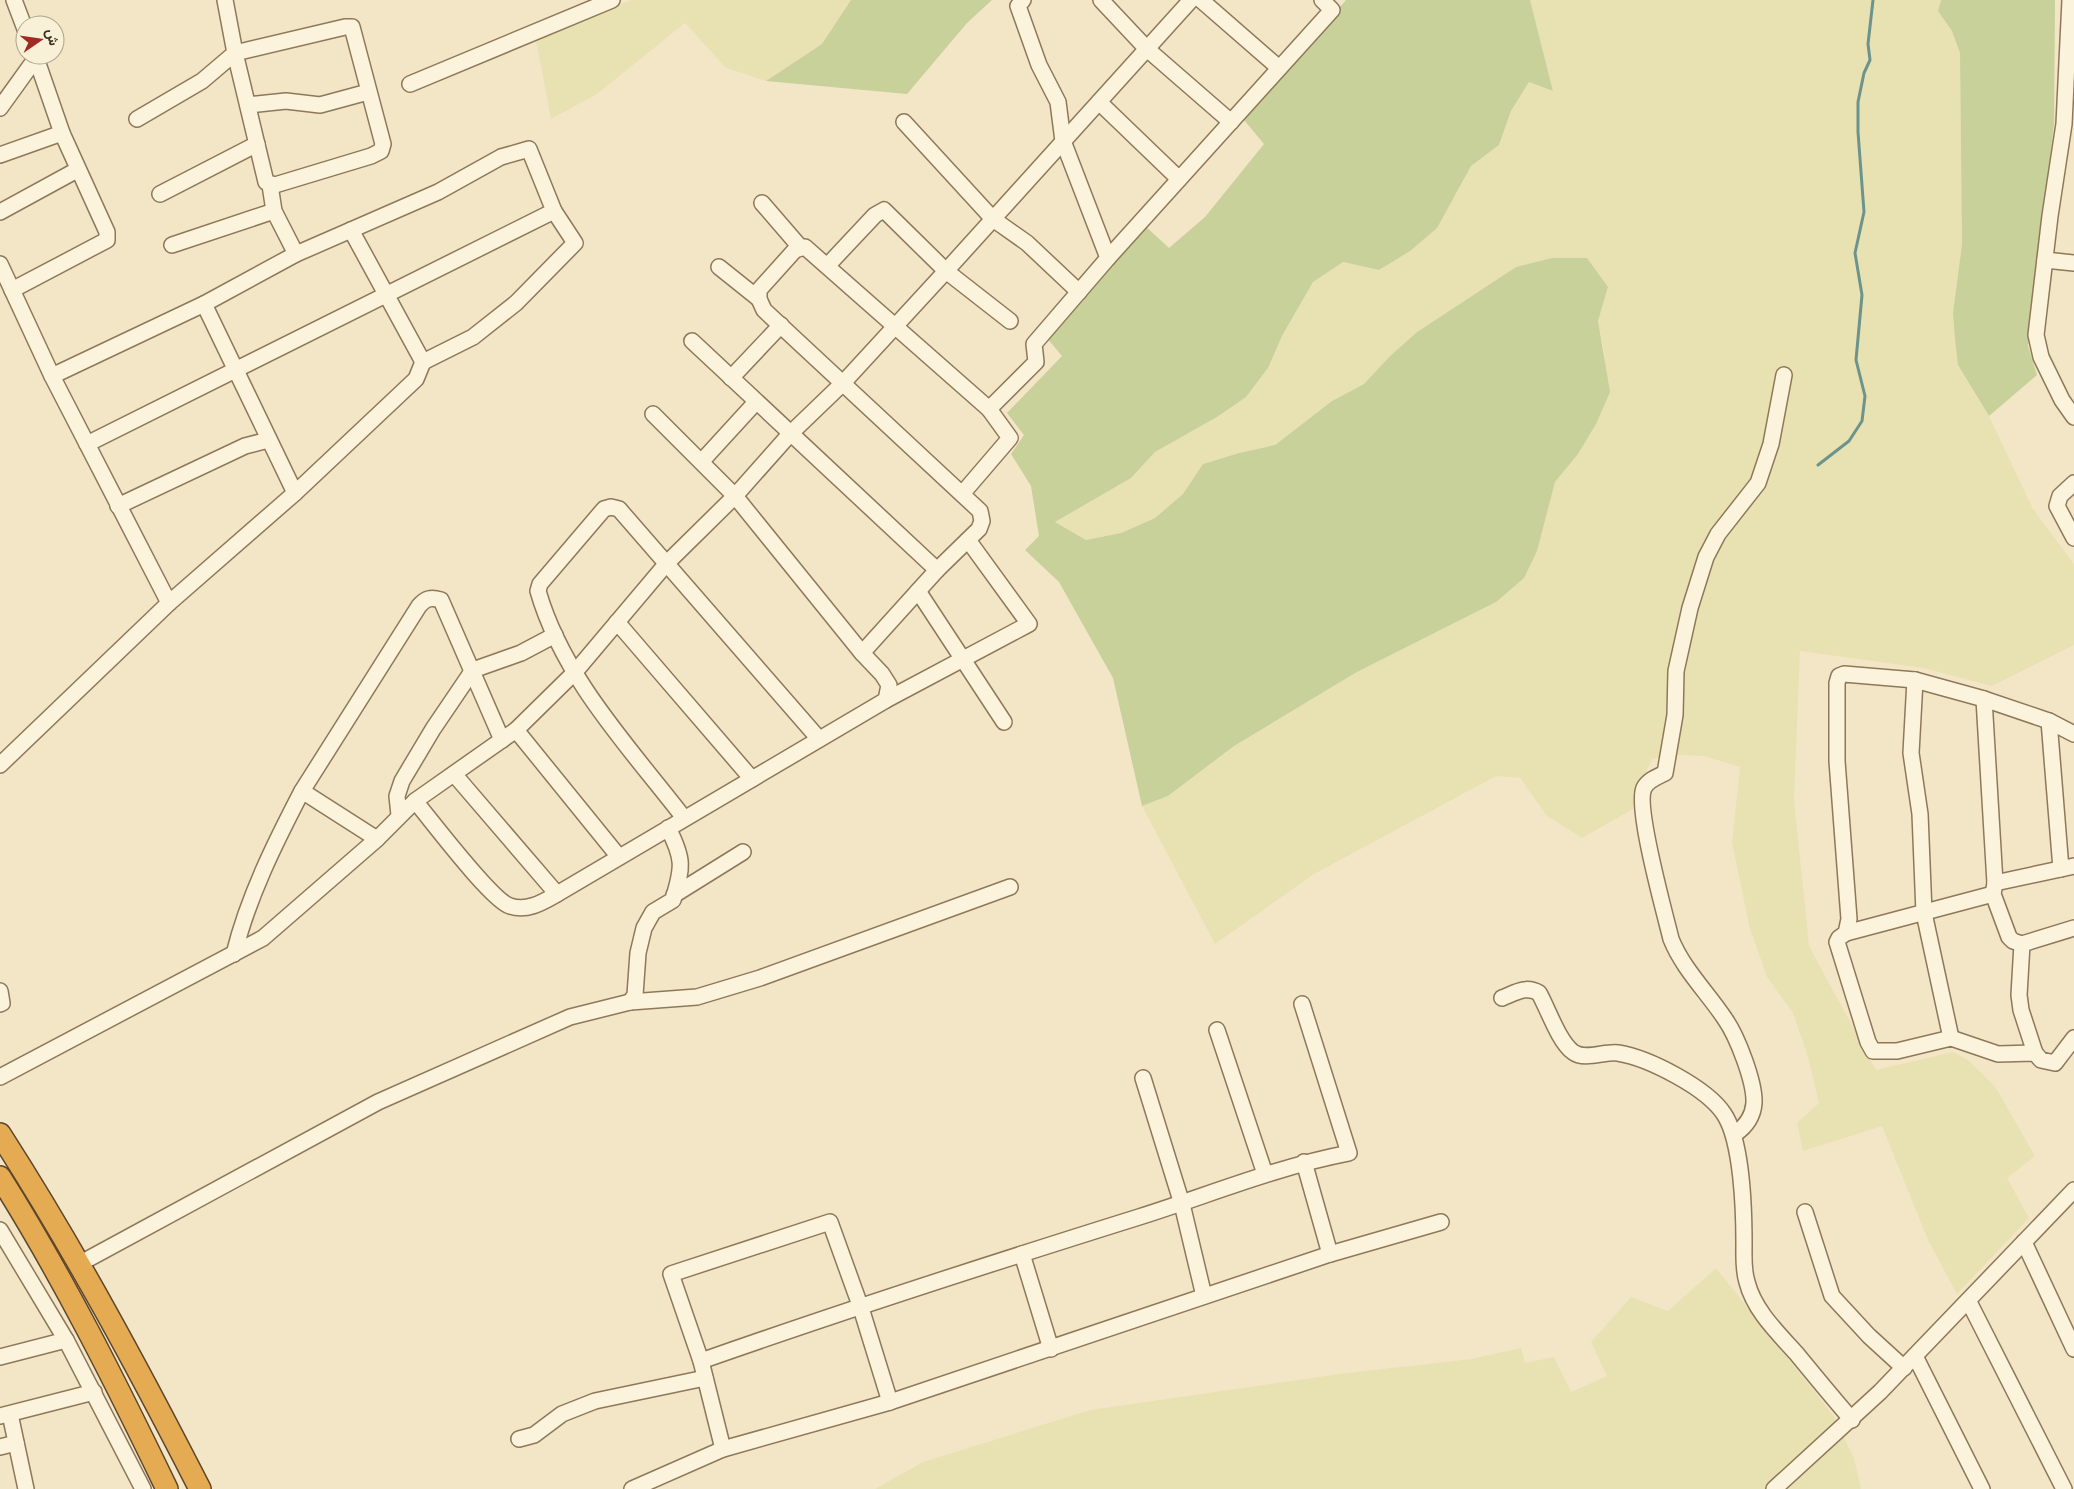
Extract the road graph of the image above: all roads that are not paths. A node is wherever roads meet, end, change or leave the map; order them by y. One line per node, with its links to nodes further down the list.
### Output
1 (14, 0): 10 (street)
2 (225, 0): 12 (street)
3 (612, 0): 17 (street)
4 (1023, 0): 26 (street)
5 (1101, 0): 11 (street)
6 (1191, 0): 11 (street)
7 (1201, 0): 16 (street)
8 (1322, 0): 16 (street)
9 (2070, 0): 13 (street)
10 (20, 15)
11 (1147, 49): 19 (street); 24 (street)
12 (235, 53): 18 (street); 20 (street); 22 (street)
13 (2070, 54): 28 (street)
14 (30, 65): 21 (street)
15 (39, 65): 25 (street)
16 (1279, 68): 24 (street)
17 (410, 84)
18 (368, 92): 20 (street); 32 (street)
19 (1099, 102): 26 (street); 31 (street)
20 (248, 105): 27 (street)
21 (0, 108)
22 (137, 119)
23 (904, 122): 38 (street)
24 (1231, 122): 31 (street)
25 (62, 134): 29 (street); 30 (street)
26 (1063, 142): 38 (street); 43 (street)
27 (257, 144): 32 (street); 33 (street)
28 (2068, 150): 44 (street)
29 (0, 155)
30 (77, 170): 37 (street); 50 (street)
31 (1179, 179): 43 (street)
32 (270, 185): 35 (street)
33 (160, 194)
34 (762, 203): 41 (street)
35 (274, 210): 40 (street); 42 (street)
36 (554, 210): 39 (street); 52 (street); 59 (street)
37 (0, 212)
38 (993, 219): 49 (street); 51 (street)
39 (351, 230): 42 (street); 52 (street)
40 (172, 245)
41 (800, 247): 47 (street); 53 (street)
42 (296, 254): 54 (street)
43 (1108, 258): 51 (street)
44 (2045, 260): 45 (street); 68 (street)
45 (2074, 263)
46 (0, 264): 50 (street)
47 (828, 265): 49 (street); 57 (street)
48 (719, 267): 53 (street)
49 (946, 271): 55 (street); 57 (street)
50 (12, 290): 62 (street)
51 (1079, 292): 66 (street)
52 (386, 295): 59 (street); 60 (street)
53 (759, 299): 56 (street)
54 (204, 304): 60 (street); 62 (street)
55 (1010, 321)
56 (781, 325): 63 (street); 64 (street)
57 (893, 327): 64 (street); 66 (street)
58 (692, 341): 63 (street)
59 (423, 362): 74 (street)
60 (235, 370): 70 (street); 71 (street)
61 (1784, 375): 132 (street)
62 (52, 376): 71 (street)
63 (731, 378): 65 (street)
64 (843, 383): 69 (street); 75 (street)
65 (756, 402): 69 (street); 72 (street)
66 (989, 409): 75 (street)
67 (653, 414): 72 (street)
68 (2074, 417)
69 (790, 434): 76 (street); 81 (street)
70 (268, 440): 74 (street); 77 (street)
71 (87, 444): 77 (street)
72 (702, 461): 76 (street)
73 (2074, 482): 78 (street)
74 (295, 493): 83 (street)
75 (962, 494): 79 (street)
76 (735, 496): 80 (street); 86 (street)
77 (118, 506): 83 (street)
78 (2074, 538)
79 (968, 540): 81 (street); 87 (street)
80 (667, 564): 84 (street); 85 (street); 97 (street)
81 (937, 570): 82 (street)
82 (918, 591): 86 (street); 87 (street)
83 (169, 603): 99 (street)
84 (617, 622): 89 (street); 101 (street)
85 (555, 635): 88 (street); 89 (street)
86 (862, 653): 92 (street)
87 (962, 659): 92 (street); 94 (street)
88 (472, 670): 98 (street); 102 (street); 104 (street)
89 (576, 672): 95 (street); 105 (street)
90 (1916, 680): 91 (street); 115 (street); 117 (street)
91 (1984, 699): 93 (street); 112 (street)
92 (886, 700): 97 (street)
93 (2049, 720): 96 (street); 110 (street)
94 (1004, 722)
95 (516, 730): 98 (street); 109 (street)
96 (2074, 734)
97 (819, 739): 101 (street)
98 (502, 740): 100 (street)
99 (0, 765)
100 (454, 774): 103 (street); 113 (street)
101 (752, 779): 105 (street)
102 (302, 791): 107 (street); 119 (street)
103 (415, 801): 104 (street); 113 (street)
104 (399, 815): 107 (street)
105 (684, 818): 106 (street)
106 (668, 828): 109 (street); 114 (street)
107 (377, 839): 119 (street)
108 (743, 852): 114 (street)
109 (618, 857): 113 (street)
110 (2068, 868): 112 (street)
111 (1010, 887): 122 (street)
112 (1994, 889): 115 (street); 118 (street)
113 (557, 894)
114 (674, 895): 122 (street)
115 (1924, 913): 117 (street); 126 (street)
116 (2074, 928): 118 (street)
117 (1846, 933): 126 (street)
118 (2022, 944): 128 (street)
119 (234, 954): 129 (street)
120 (0, 991): 123 (street)
121 (1502, 998): 132 (street)
122 (630, 1002): 144 (street)
123 (0, 1004)
124 (1302, 1004): 133 (street)
125 (1217, 1030): 134 (street)
126 (1951, 1038): 128 (street)
127 (2074, 1038): 128 (street)
128 (2035, 1053)
129 (0, 1077)
130 (1143, 1078): 137 (street)
131 (0, 1134): 144 (highway)
132 (1735, 1134): 159 (street)
133 (1304, 1162): 134 (street); 143 (street)
134 (1265, 1174): 137 (street)
135 (0, 1177): 166 (highway)
136 (2071, 1199): 141 (street)
137 (1182, 1204): 142 (street); 145 (street)
138 (1805, 1212): 154 (street)
139 (1441, 1222): 143 (street)
140 (0, 1230): 148 (street)
141 (2024, 1242): 146 (street); 150 (street)
142 (1022, 1254): 147 (street); 149 (street)
143 (1330, 1254): 145 (street)
144 (79, 1264): 167 (highway)
145 (1204, 1296): 149 (street)
146 (1969, 1302): 151 (street); 171 (street)
147 (861, 1308): 153 (street); 153 (street); 157 (street)
148 (66, 1340): 152 (street); 156 (street)
149 (1051, 1350): 157 (street)
150 (2074, 1350)
151 (1915, 1356): 154 (street); 170 (street)
152 (0, 1357)
153 (701, 1361): 155 (street)
154 (1904, 1368): 159 (street)
155 (705, 1378): 160 (street); 163 (street)
156 (94, 1392): 158 (street); 165 (street)
157 (890, 1402): 163 (street)
158 (5, 1415): 161 (street)
159 (1852, 1420): 169 (street)
160 (519, 1439)
161 (16, 1443): 162 (street); 164 (street)
162 (0, 1447)
163 (723, 1449): 168 (street)
164 (26, 1489)
165 (143, 1489)
166 (167, 1489)
167 (200, 1489)
168 (632, 1489)
169 (1774, 1489)
170 (1982, 1489)
171 (2064, 1489)

